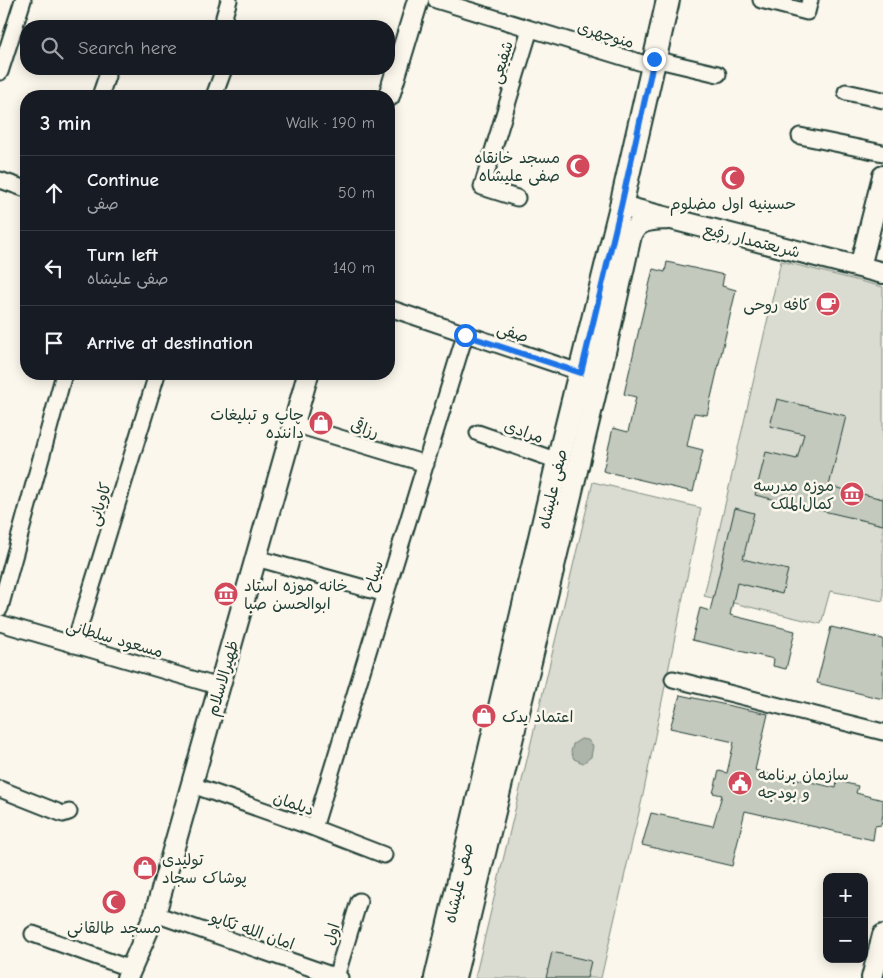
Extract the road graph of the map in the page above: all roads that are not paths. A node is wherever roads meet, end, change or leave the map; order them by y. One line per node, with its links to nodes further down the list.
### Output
1 (23, 0): 11 (street)
2 (229, 0): 8 (street)
3 (418, 0): 17 (street)
4 (436, 0): 9 (street, منوچهری)
5 (668, 0): 10 (main road, صفی علیشاه)
6 (761, 0): 7 (street)
7 (809, 6)
8 (224, 17)
9 (530, 29): 10 (street, منوچهری); 25 (street, شفیعی)
10 (653, 63): 12 (street, منوچهری); 26 (main road, صفی علیشاه)
11 (0, 72)
12 (718, 74)
13 (222, 75): 16 (street)
14 (107, 76): 15 (street)
15 (102, 90)
16 (216, 90)
17 (391, 90)
18 (846, 92): 19 (street)
19 (883, 100)
20 (800, 136): 21 (street)
21 (883, 153)
22 (883, 176): 28 (street)
23 (0, 180): 24 (street)
24 (20, 187)
25 (517, 198)
26 (621, 206): 27 (street, شریعتمدار رفیع); 32 (main road, صفی علیشاه)
27 (669, 219): 28 (street, شریعتمدار رفیع); 32 (street, صفی علیشاه)
28 (860, 267): 29 (street, شریعتمدار رفیع)
29 (883, 273)
30 (395, 310): 31 (street, صفی)
31 (465, 335): 32 (street, صفی); 39 (street, سیاح)
32 (590, 376): 38 (main road, صفی علیشاه); 61 (street, صفی علیشاه)
33 (62, 380): 40 (street)
34 (155, 380): 45 (street, کاویانی)
35 (306, 380): 36 (street, ظهیرالاسلام)
36 (294, 424): 39 (street, رزاقی); 41 (street, ظهیرالاسلام)
37 (478, 433): 38 (street, مرادی)
38 (558, 461): 60 (main road, صفی علیشاه)
39 (426, 464): 42 (street, سیاح)
40 (7, 558): 43 (street)
41 (256, 558): 42 (street); 47 (street, ظهیرالاسلام)
42 (386, 594): 52 (street, سیاح)
43 (0, 608)
44 (0, 623): 45 (street, مسعود سلطانی)
45 (74, 644): 47 (street, مسعود سلطانی)
46 (673, 679): 48 (street)
47 (220, 686): 49 (street, ظهیرالاسلام)
48 (883, 732)
49 (192, 785): 52 (street, دیلمان); 55 (street, ظهیرالاسلام)
50 (0, 789): 51 (street)
51 (69, 812)
52 (314, 828): 53 (street, دیلمان)
53 (384, 856)
54 (359, 901): 59 (street, اول)
55 (155, 914): 58 (street, ظهیرالاسلام); 59 (street, امان الله تکاپو)
56 (33, 934): 58 (street)
57 (883, 935): 62 (street)
58 (129, 973)
59 (338, 977)
60 (436, 978)
61 (455, 978)
62 (872, 978)

